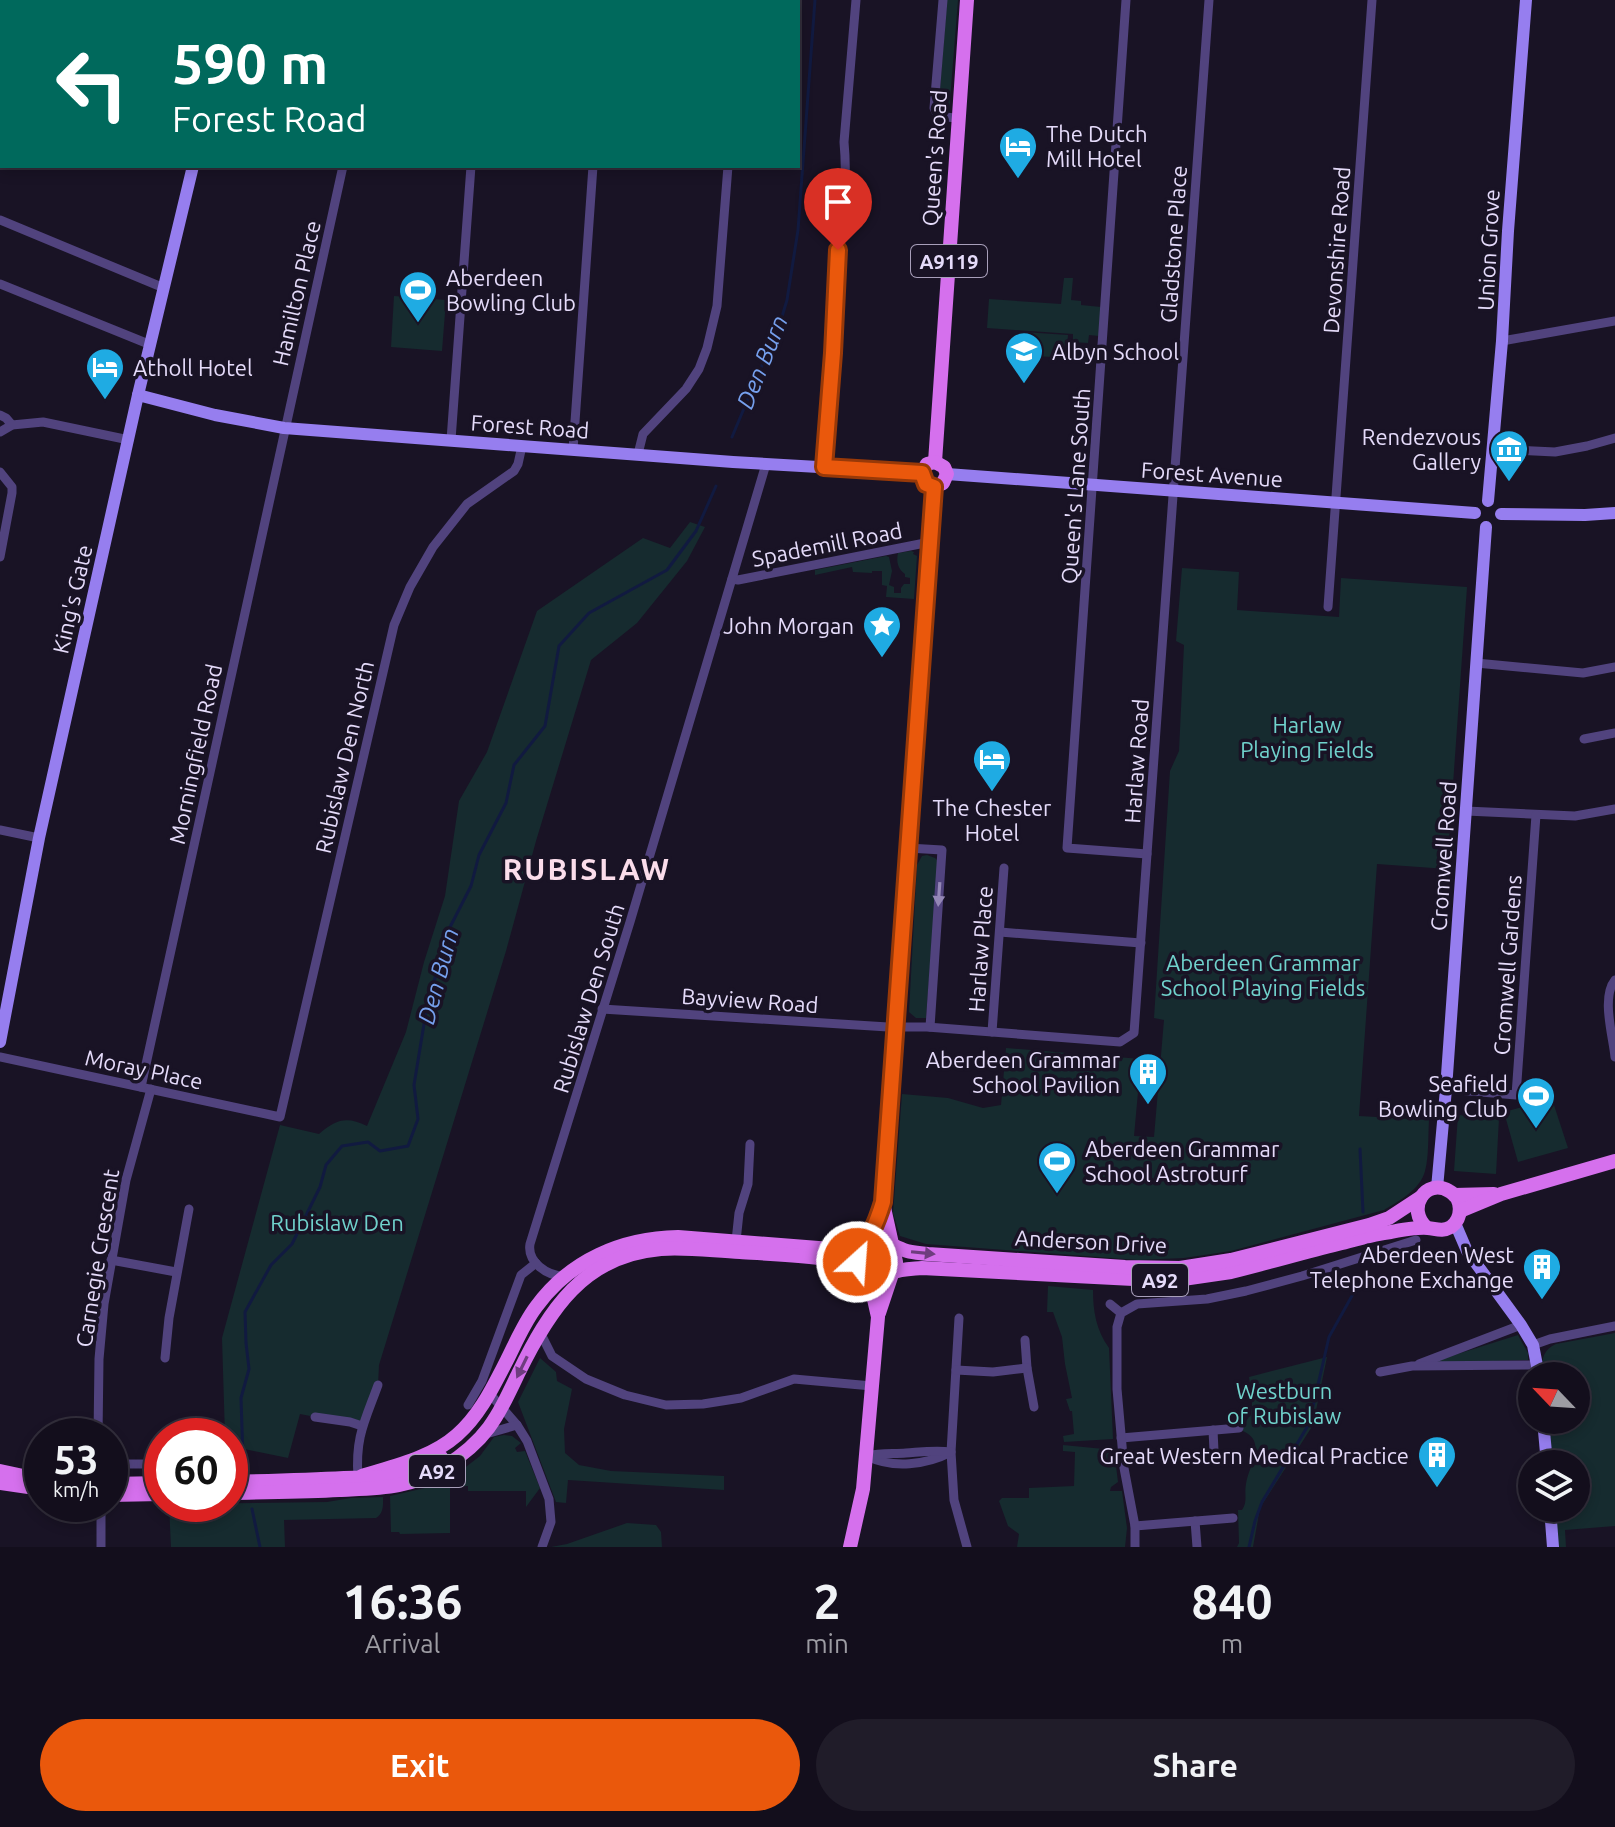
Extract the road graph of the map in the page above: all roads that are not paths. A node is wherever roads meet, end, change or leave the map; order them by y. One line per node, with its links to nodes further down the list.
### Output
1 (856, 0): 34 (street)
2 (943, 0): 8 (street)
3 (967, 0): 8 (main road, Queen's Road / A9119)
4 (1126, 0): 38 (street, Queen's Lane South)
5 (1209, 0): 40 (street, Gladstone Place)
6 (1372, 0): 42 (street, Devonshire Road)
7 (1526, 0): 18 (street, Union Grove)
8 (959, 118): 32 (main road, Queen's Road / A9119)
9 (193, 168): 16 (street, King's Gate)
10 (343, 168): 23 (street, Hamilton Place)
11 (471, 168): 27 (street)
12 (593, 168): 30 (street)
13 (728, 168): 31 (street)
14 (0, 220): 16 (street)
15 (0, 284): 19 (street)
16 (164, 288): 19 (street, King's Gate)
17 (1615, 321): 18 (street)
18 (1502, 341): 29 (street, Union Grove)
19 (151, 345): 20 (street, King's Gate)
20 (138, 395): 23 (street, Forest Road); 26 (street, King's Gate)
21 (0, 415): 22 (street)
22 (12, 425): 24 (street); 26 (street)
23 (284, 428): 27 (street, Forest Road); 75 (street, Morningfield Road)
24 (0, 432)
25 (1615, 438): 29 (street)
26 (129, 440): 59 (street, King's Gate)
27 (451, 440): 28 (street, Forest Road)
28 (522, 446): 30 (street, Forest Road); 77 (street, Rubislaw Den North)
29 (1493, 449): 41 (street, Union Grove)
30 (573, 450): 31 (street, Forest Road)
31 (638, 454): 33 (street, Forest Road)
32 (935, 462): 36 (main road); 37 (main road)
33 (766, 464): 34 (street, Forest Road); 49 (street, Rubislaw Den South)
34 (824, 467): 36 (street, Forest Road)
35 (0, 472): 48 (street)
36 (922, 473): 39 (main road)
37 (947, 474): 38 (street, Forest Avenue); 39 (main road)
38 (1093, 486): 40 (street, Forest Avenue); 61 (street, Queen's Lane South)
39 (934, 487): 47 (main road)
40 (1174, 491): 42 (street, Forest Avenue); 61 (street, Harlaw Road)
41 (1488, 501): 43 (street); 45 (street)
42 (1336, 503): 43 (street, Forest Avenue); 50 (street, Devonshire Road)
43 (1475, 513): 46 (street)
44 (1615, 513): 45 (street)
45 (1501, 514): 46 (street)
46 (1486, 527): 51 (street, Cromwell Road)
47 (930, 542): 49 (street, Spademill Road); 60 (main road)
48 (0, 557)
49 (732, 579): 67 (street, Rubislaw Den South)
50 (1328, 607)
51 (1476, 663): 52 (street); 56 (street, Cromwell Road)
52 (1615, 667)
53 (1615, 733): 54 (street)
54 (1584, 739)
55 (1615, 809): 57 (street)
56 (1466, 811): 57 (street); 76 (street, Cromwell Road)
57 (1536, 815): 76 (street, Cromwell Gardens)
58 (0, 830): 59 (street)
59 (39, 838): 66 (street, King's Gate)
60 (908, 848): 68 (main road); 69 (street, one-way to 69)
61 (1147, 854): 64 (street, Harlaw Road)
62 (1004, 868): 63 (street, Harlaw Place)
63 (1000, 932): 64 (street); 70 (street, Harlaw Place)
64 (1141, 943): 71 (street, Harlaw Road)
65 (1615, 980): 74 (street)
66 (3, 1008): 72 (street, King's Gate)
67 (602, 1009): 68 (street, Bayview Road); 96 (street, Rubislaw Den South)
68 (895, 1026): 69 (street, Bayview Road); 84 (main road)
69 (930, 1027): 70 (street, Bayview Road)
70 (992, 1032): 71 (street, Bayview Road)
71 (1134, 1033)
72 (0, 1042)
73 (0, 1057): 75 (street, Moray Place)
74 (1615, 1057)
75 (146, 1088): 77 (street, Moray Place); 95 (street, Carnegie Crescent)
76 (1446, 1089): 80 (street, Cromwell Road)
77 (280, 1117)
78 (750, 1144): 90 (street)
79 (1615, 1161): 81 (main road, A92)
80 (1437, 1188): 82 (main road, A92); 83 (main road, A92)
81 (1501, 1194): 82 (main road, A92); 86 (main road, A92)
82 (1454, 1195): 86 (main road)
83 (1421, 1197): 87 (main road); 92 (main road, Anderson Drive / A92, one-way to 83)
84 (883, 1203): 91 (main road); 92 (main road)
85 (189, 1209): 97 (street)
86 (1457, 1217): 87 (main road, A92); 93 (street)
87 (1434, 1229): 88 (main road, Anderson Drive / A92); 93 (street)
88 (1353, 1240): 94 (street); 98 (main road, Anderson Drive / A92)
89 (1416, 1240): 94 (street)
90 (736, 1241): 91 (main road, A92); 100 (main road, A92)
91 (865, 1243): 92 (main road, A92); 99 (main road)
92 (891, 1245): 98 (main road)
93 (1467, 1251): 105 (street)
94 (1360, 1258): 102 (street)
95 (111, 1260): 97 (street); 124 (street, Carnegie Crescent)
96 (536, 1263): 100 (street); 120 (street)
97 (176, 1272): 110 (street)
98 (891, 1272): 99 (main road, A92); 103 (main road)
99 (864, 1273): 103 (main road); 107 (main road, A92)
100 (565, 1276): 119 (main road, A92)
101 (1110, 1304): 102 (street)
102 (1121, 1313): 130 (street)
103 (878, 1317): 118 (main road)
104 (959, 1318): 114 (street)
105 (1521, 1325): 109 (street); 112 (street)
106 (1615, 1326): 109 (street)
107 (540, 1332): 118 (street); 122 (main road, A92, one-way to 122)
108 (1025, 1340): 113 (street)
109 (1533, 1345): 111 (street)
110 (165, 1358)
111 (1536, 1362)
112 (1412, 1366): 115 (street); 116 (street)
113 (1027, 1368): 114 (street); 121 (street)
114 (956, 1370): 132 (street)
115 (1518, 1370)
116 (1380, 1372)
117 (378, 1385): 126 (street)
118 (872, 1386): 133 (main road)
119 (490, 1394): 122 (street); 136 (main road, A92)
120 (468, 1405)
121 (1034, 1407)
122 (502, 1408): 125 (street); 129 (main road, A92); 136 (main road)
123 (315, 1417): 126 (street)
124 (98, 1418)
125 (517, 1425): 129 (street); 147 (street)
126 (362, 1426): 136 (street)
127 (1239, 1428): 128 (street)
128 (1213, 1430): 130 (street); 131 (street)
129 (486, 1434): 140 (main road, A92)
130 (1121, 1438): 145 (street)
131 (1214, 1451)
132 (951, 1452): 133 (street); 149 (street)
133 (867, 1456): 148 (main road)
134 (0, 1471): 135 (main road)
135 (24, 1476)
136 (360, 1477): 137 (main road, A92)
137 (248, 1481)
138 (0, 1483): 139 (main road)
139 (24, 1486)
140 (248, 1493)
141 (1233, 1518): 142 (street)
142 (1195, 1521): 145 (street); 151 (street)
143 (101, 1522): 146 (street)
144 (1551, 1522): 152 (street)
145 (1135, 1526): 150 (street)
146 (101, 1547)
147 (542, 1547)
148 (850, 1547)
149 (967, 1547)
150 (1135, 1547)
151 (1197, 1547)
152 (1553, 1547)

